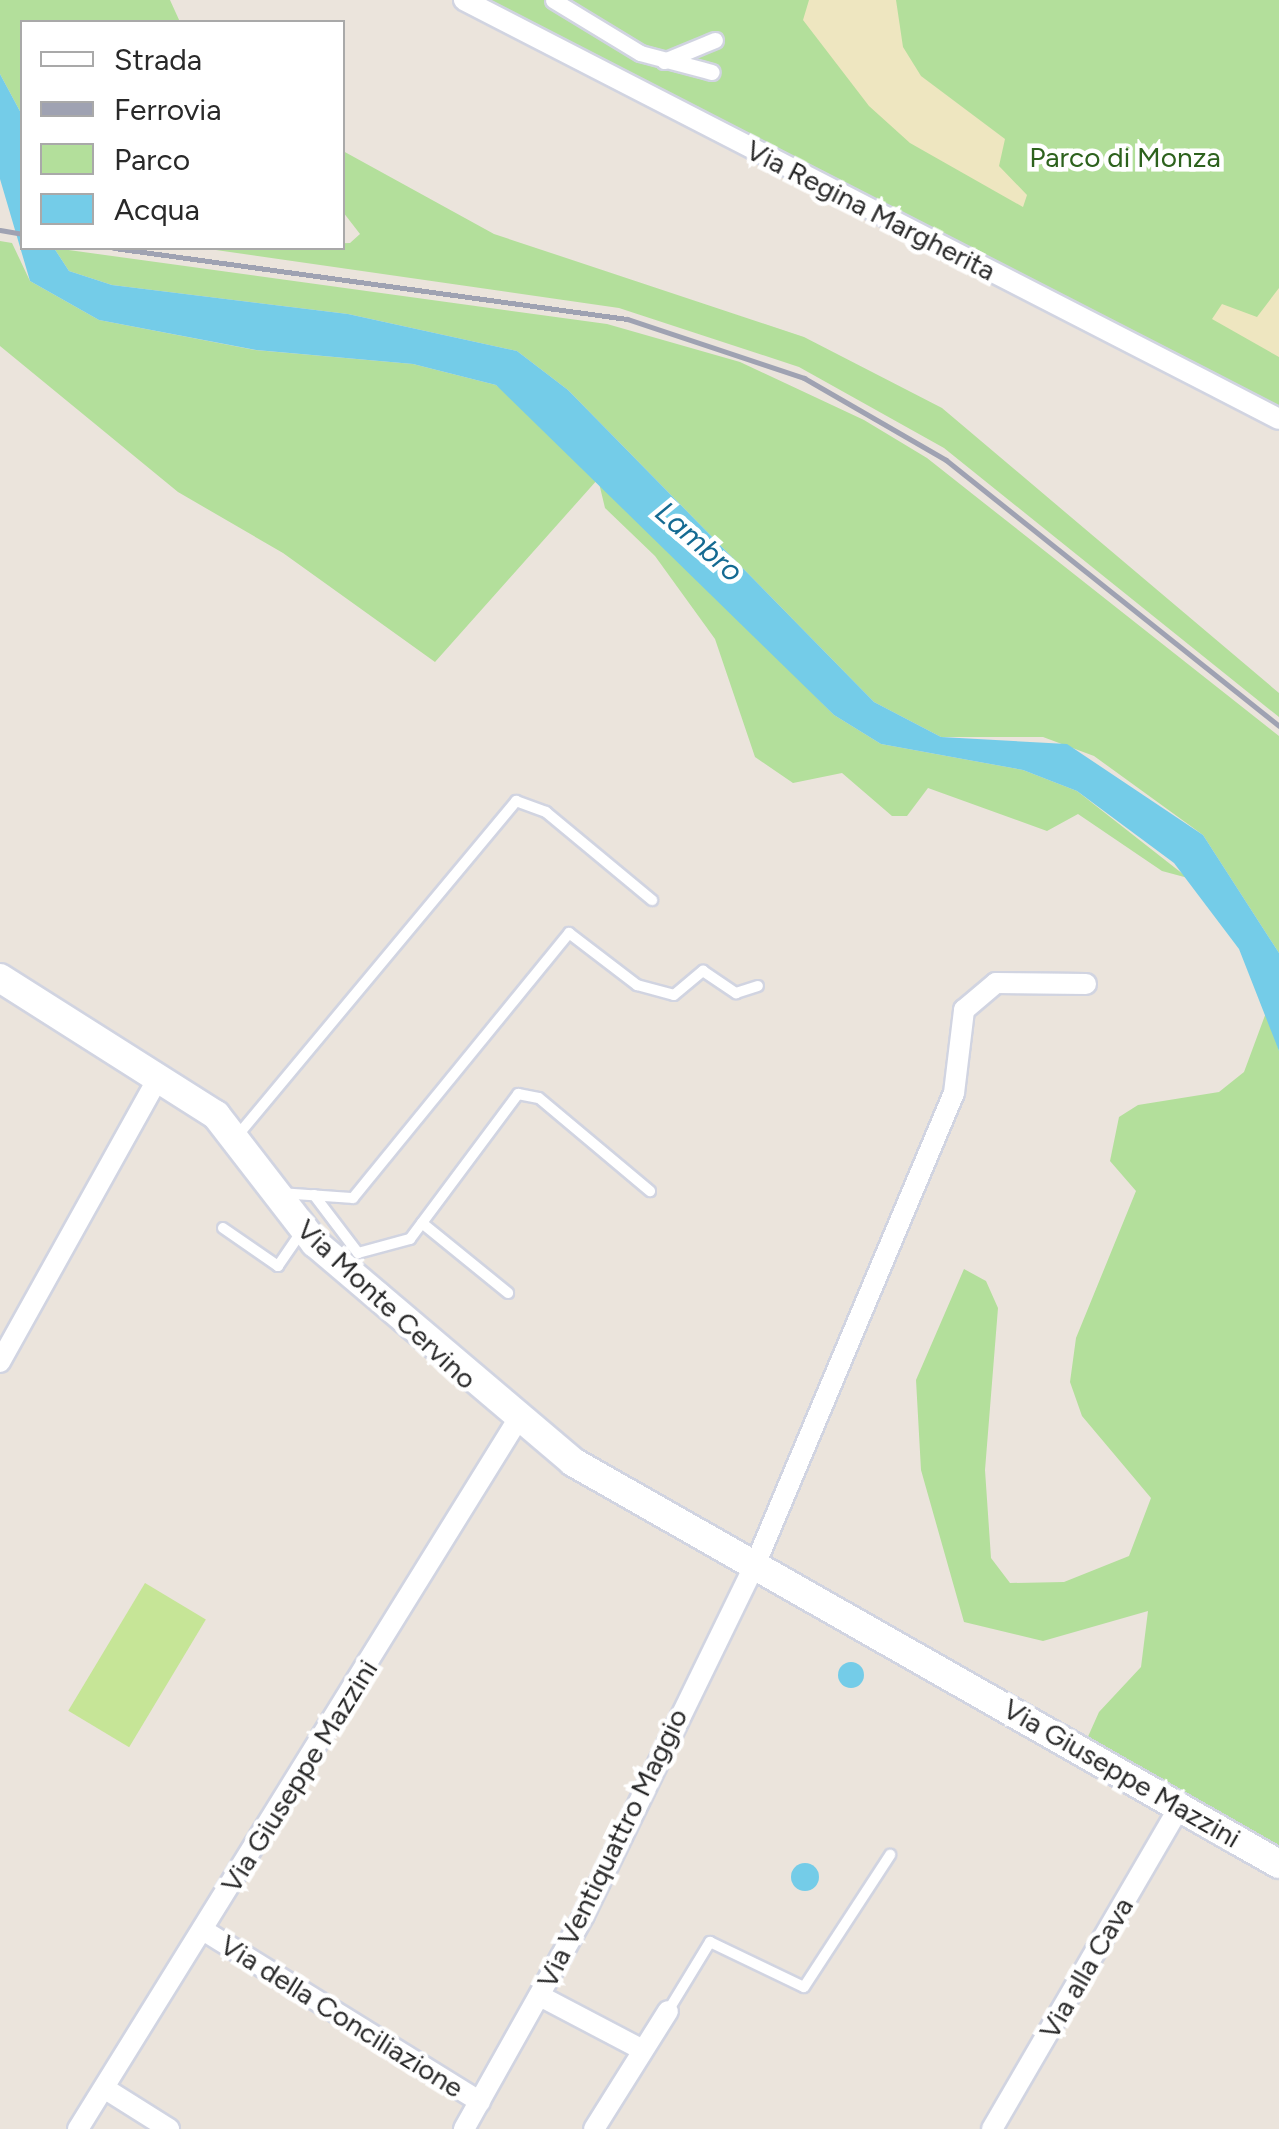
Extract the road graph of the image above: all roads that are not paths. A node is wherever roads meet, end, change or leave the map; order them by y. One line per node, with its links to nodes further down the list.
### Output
1 (464, 0): 6 (street, Via Regina Margherita)
2 (552, 0): 4 (street)
3 (714, 40): 4 (street)
4 (664, 61): 5 (street)
5 (712, 72)
6 (1279, 419)
7 (652, 900): 12 (lane)
8 (0, 978): 11 (street, Via Monte Cervino)
9 (1086, 984): 22 (street, Via Ventiquattro Maggio)
10 (758, 986): 15 (lane)
11 (158, 1078): 12 (street, Via Monte Cervino); 20 (street)
12 (238, 1135): 14 (street, Via Monte Cervino)
13 (650, 1191): 16 (lane)
14 (275, 1193): 15 (lane); 18 (street, Via Monte Cervino)
15 (314, 1195): 16 (lane)
16 (422, 1223): 19 (lane)
17 (223, 1228): 18 (lane)
18 (303, 1230): 21 (street, Via Monte Cervino)
19 (508, 1293)
20 (0, 1362)
21 (517, 1422): 22 (street, Via Monte Cervino); 26 (street, Via Giuseppe Mazzini)
22 (755, 1565): 23 (street, Via Giuseppe Mazzini); 27 (street, Via Ventiquattro Maggio)
23 (1180, 1806): 25 (street, Via Giuseppe Mazzini); 36 (street, Via alla Cava)
24 (890, 1855): 28 (lane)
25 (1279, 1864)
26 (204, 1930): 30 (street, Via Giuseppe Mazzini); 31 (street, Via della Conciliazione)
27 (540, 1996): 29 (street); 31 (street, Via Ventiquattro Maggio)
28 (668, 2011): 29 (street)
29 (643, 2050): 35 (street)
30 (104, 2088): 32 (street, Via Giuseppe Mazzini); 33 (street)
31 (480, 2102): 34 (street, Via Ventiquattro Maggio)
32 (78, 2129)
33 (169, 2129)
34 (464, 2129)
35 (594, 2129)
36 (992, 2129)

